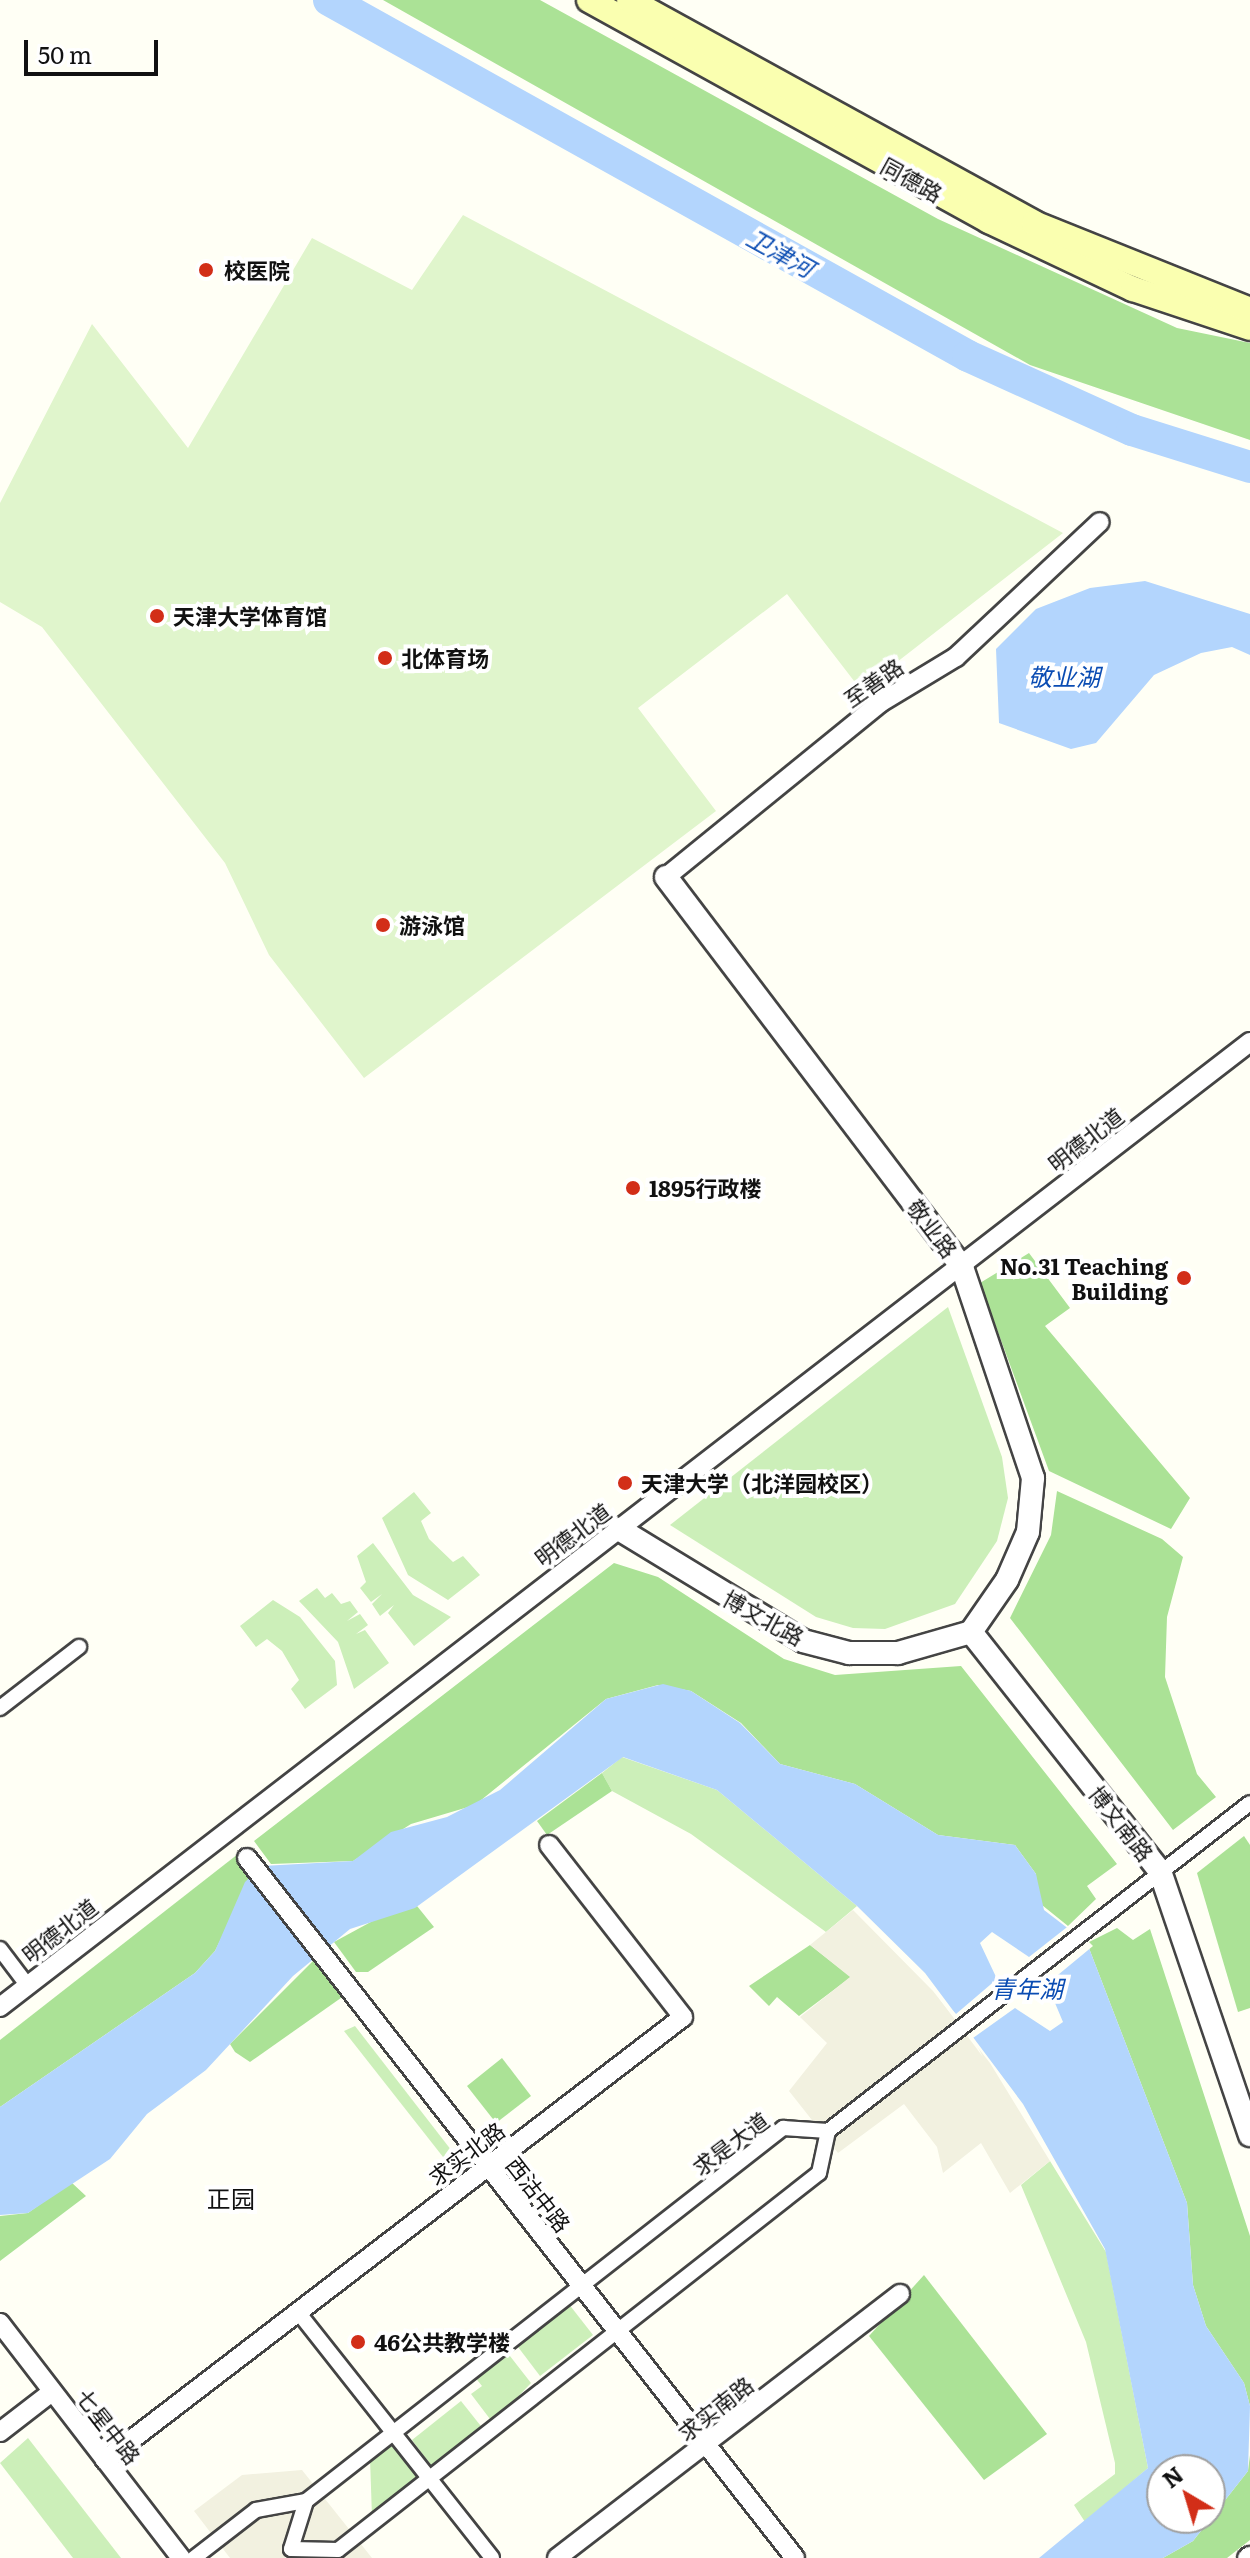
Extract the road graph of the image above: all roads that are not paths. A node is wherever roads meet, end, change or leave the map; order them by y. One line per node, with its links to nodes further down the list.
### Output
1 (589, 0): 4 (main road, 同德路)
2 (629, 0): 3 (main road, 同德路)
3 (1250, 310)
4 (1250, 328)
5 (1100, 522): 6 (street, 至善路)
6 (666, 877): 8 (street, 敬业路)
7 (1250, 1042): 8 (street, 明德北道)
8 (962, 1267): 9 (street, 明德北道); 10 (street, 敬业路)
9 (619, 1529): 10 (street, 博文北路); 18 (street, 明德北道)
10 (971, 1632): 16 (street, 博文南路)
11 (79, 1647): 12 (street)
12 (0, 1708)
13 (1250, 1803): 16 (street)
14 (549, 1845): 22 (street, 求实北路)
15 (247, 1858): 22 (street, 西沽中路)
16 (1160, 1871): 20 (street); 21 (street, 博文南路)
17 (0, 1949): 18 (street)
18 (28, 1986): 19 (street, 明德北道)
19 (0, 2007)
20 (828, 2131): 23 (street, 求是大道); 27 (street)
21 (1250, 2135)
22 (488, 2166): 23 (street, 西沽中路); 25 (street, 求实北路)
23 (581, 2286): 27 (street, 西沽中路); 30 (street, 求是大道)
24 (900, 2294): 31 (street, 求实南路)
25 (298, 2312): 30 (street); 32 (street, 求实北路)
26 (0, 2323): 28 (street, 七星中路)
27 (617, 2332): 31 (street, 西沽中路); 33 (street)
28 (52, 2392): 29 (street); 32 (street, 七星中路)
29 (0, 2432)
30 (393, 2433): 33 (street); 34 (street, 求是大道)
31 (706, 2445): 40 (street, 求实南路); 41 (street, 西沽中路)
32 (105, 2460): 37 (street, 七星中路)
33 (430, 2478): 36 (street); 39 (street)
34 (306, 2501): 35 (street); 38 (street)
35 (286, 2553): 36 (street)
36 (337, 2554)
37 (181, 2558)
38 (194, 2558)
39 (492, 2558)
40 (557, 2558)
41 (795, 2558)

